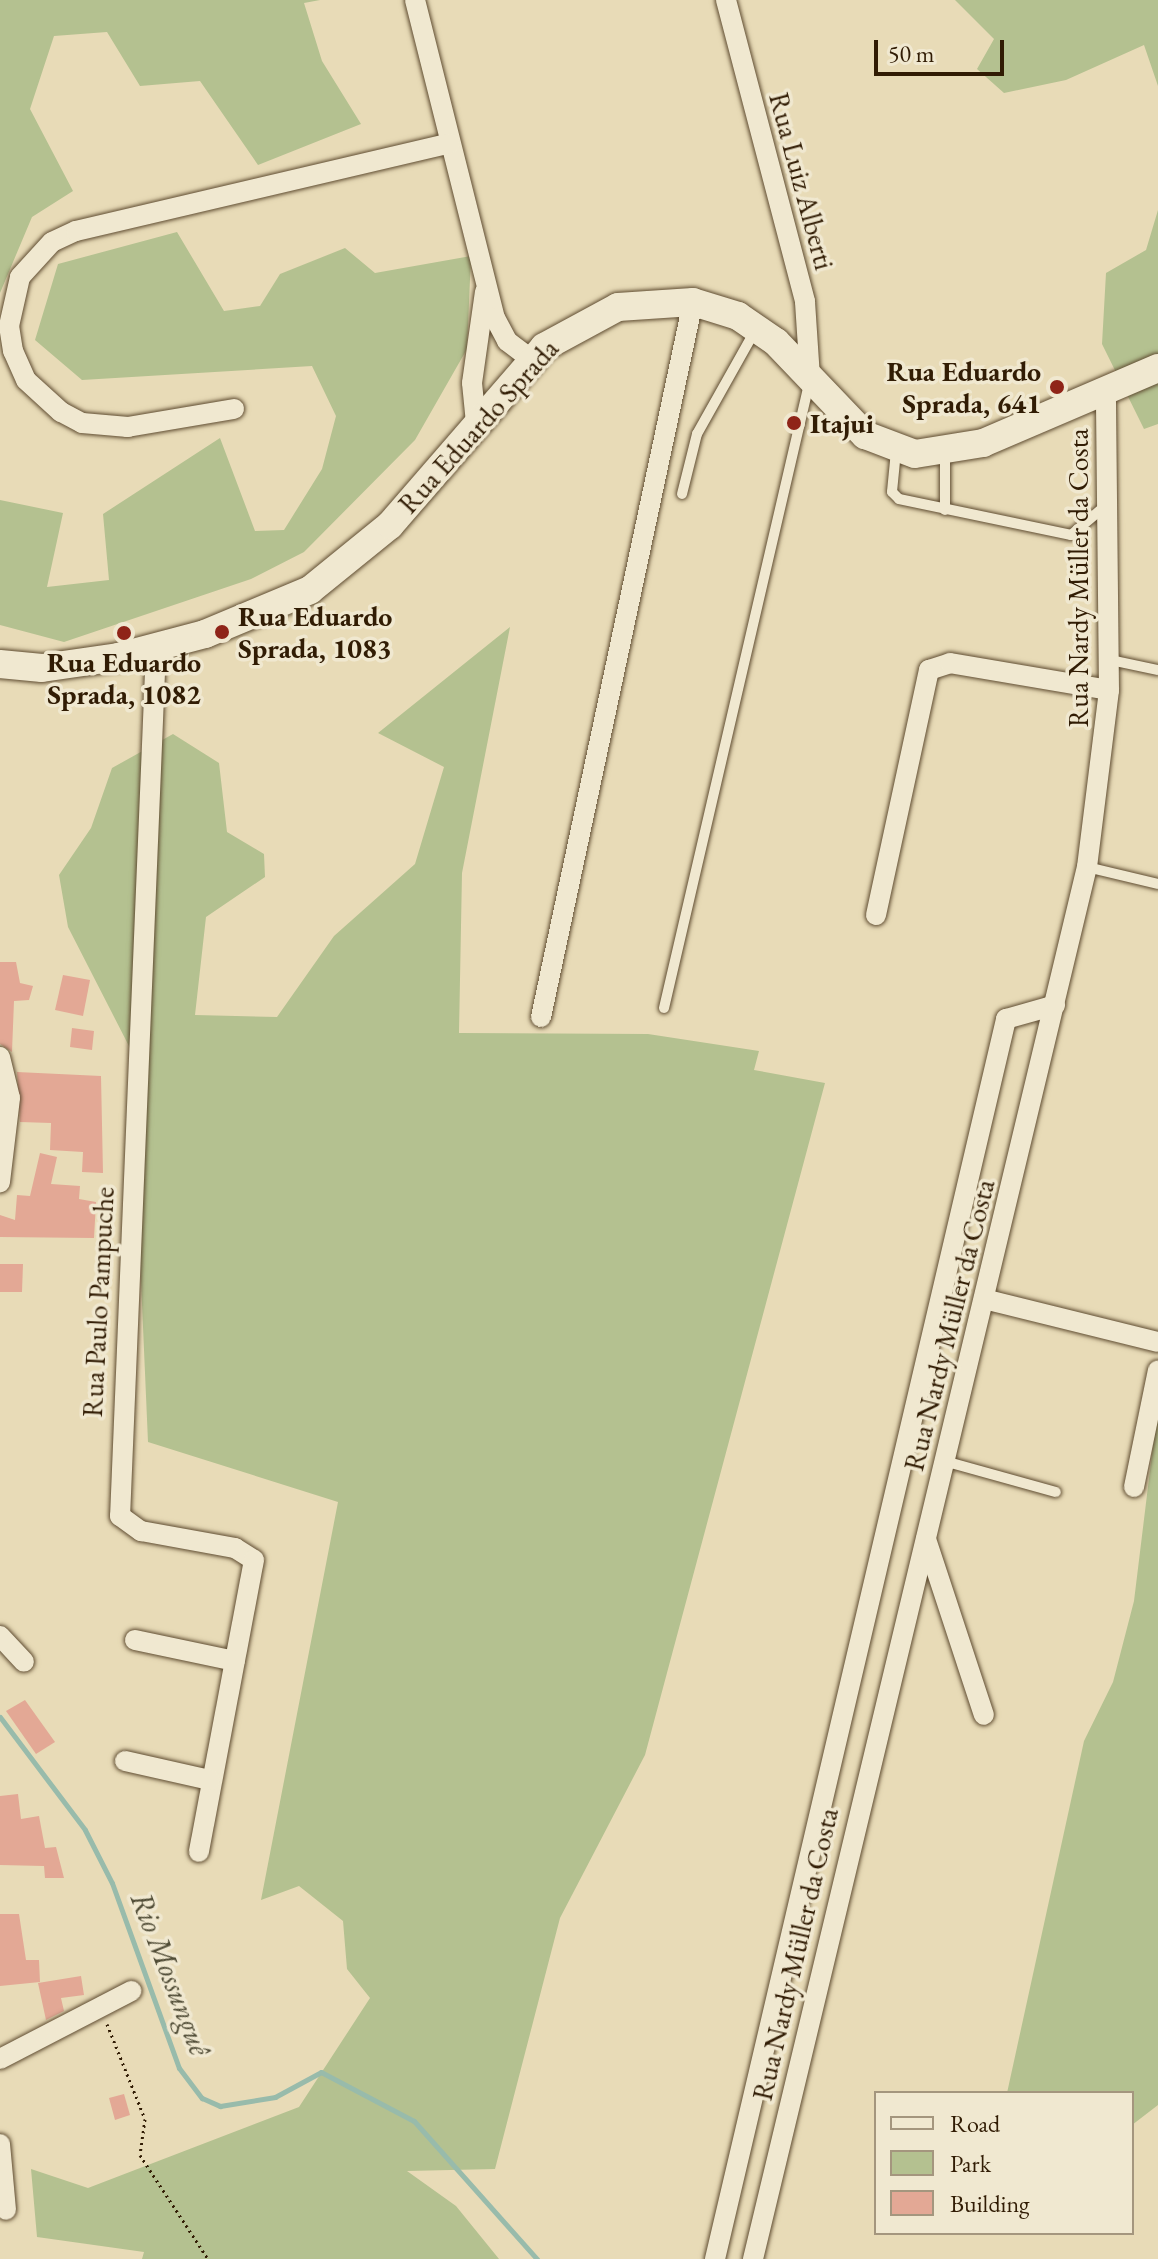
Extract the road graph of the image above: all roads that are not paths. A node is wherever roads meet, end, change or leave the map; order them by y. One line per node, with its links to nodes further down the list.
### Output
1 (415, 0): 3 (street)
2 (726, 0): 9 (street, Rua Luiz Alberti)
3 (450, 143): 4 (street); 11 (street)
4 (486, 288): 7 (street); 12 (street)
5 (693, 302): 6 (main road, Rua Eduardo Sprada); 7 (main road, Rua Eduardo Sprada); 28 (street)
6 (758, 327): 9 (main road, Rua Eduardo Sprada); 15 (lane)
7 (532, 360): 12 (main road, Rua Eduardo Sprada)
8 (1158, 368): 10 (main road, Rua Eduardo Sprada)
9 (810, 378): 13 (main road, Rua Eduardo Sprada); 27 (lane)
10 (1106, 392): 14 (main road, Rua Eduardo Sprada); 16 (street, Rua Nardy Müller da Costa)
11 (234, 409)
12 (476, 423): 18 (main road, Rua Eduardo Sprada)
13 (896, 451): 14 (main road, Rua Eduardo Sprada); 17 (lane)
14 (945, 453): 17 (lane)
15 (682, 494)
16 (1108, 503): 17 (lane); 19 (street, Rua Nardy Müller da Costa)
17 (945, 510)
18 (156, 648): 20 (main road, Rua Eduardo Sprada); 41 (street, Rua Paulo Pampuche)
19 (1110, 660): 21 (lane); 22 (street, Rua Nardy Müller da Costa)
20 (0, 664)
21 (1158, 670)
22 (1109, 690): 23 (street, Rua Nardy Müller da Costa); 25 (street)
23 (1087, 867): 24 (lane); 26 (street, Rua Nardy Müller da Costa)
24 (1158, 884)
25 (876, 915)
26 (1055, 1005): 32 (street, Rua Nardy Müller da Costa); 51 (street)
27 (664, 1008)
28 (541, 1017)
29 (0, 1057): 30 (street)
30 (4, 1079): 31 (street)
31 (0, 1182)
32 (984, 1299): 33 (street); 35 (street, Rua Nardy Müller da Costa)
33 (1158, 1342)
34 (1158, 1370): 36 (street)
35 (944, 1461): 37 (lane); 38 (street, Rua Nardy Müller da Costa)
36 (1134, 1487)
37 (1056, 1492)
38 (926, 1539): 43 (street); 52 (street, Rua Nardy Müller da Costa)
39 (0, 1636): 42 (street)
40 (135, 1640): 41 (street)
41 (235, 1661): 45 (street, Rua Paulo Pampuche)
42 (24, 1662)
43 (984, 1715)
44 (125, 1761): 45 (street)
45 (210, 1780): 46 (street, Rua Paulo Pampuche)
46 (199, 1852)
47 (131, 1991): 48 (street)
48 (0, 2059)
49 (0, 2144): 50 (street)
50 (6, 2210)
51 (715, 2259)
52 (753, 2259)

